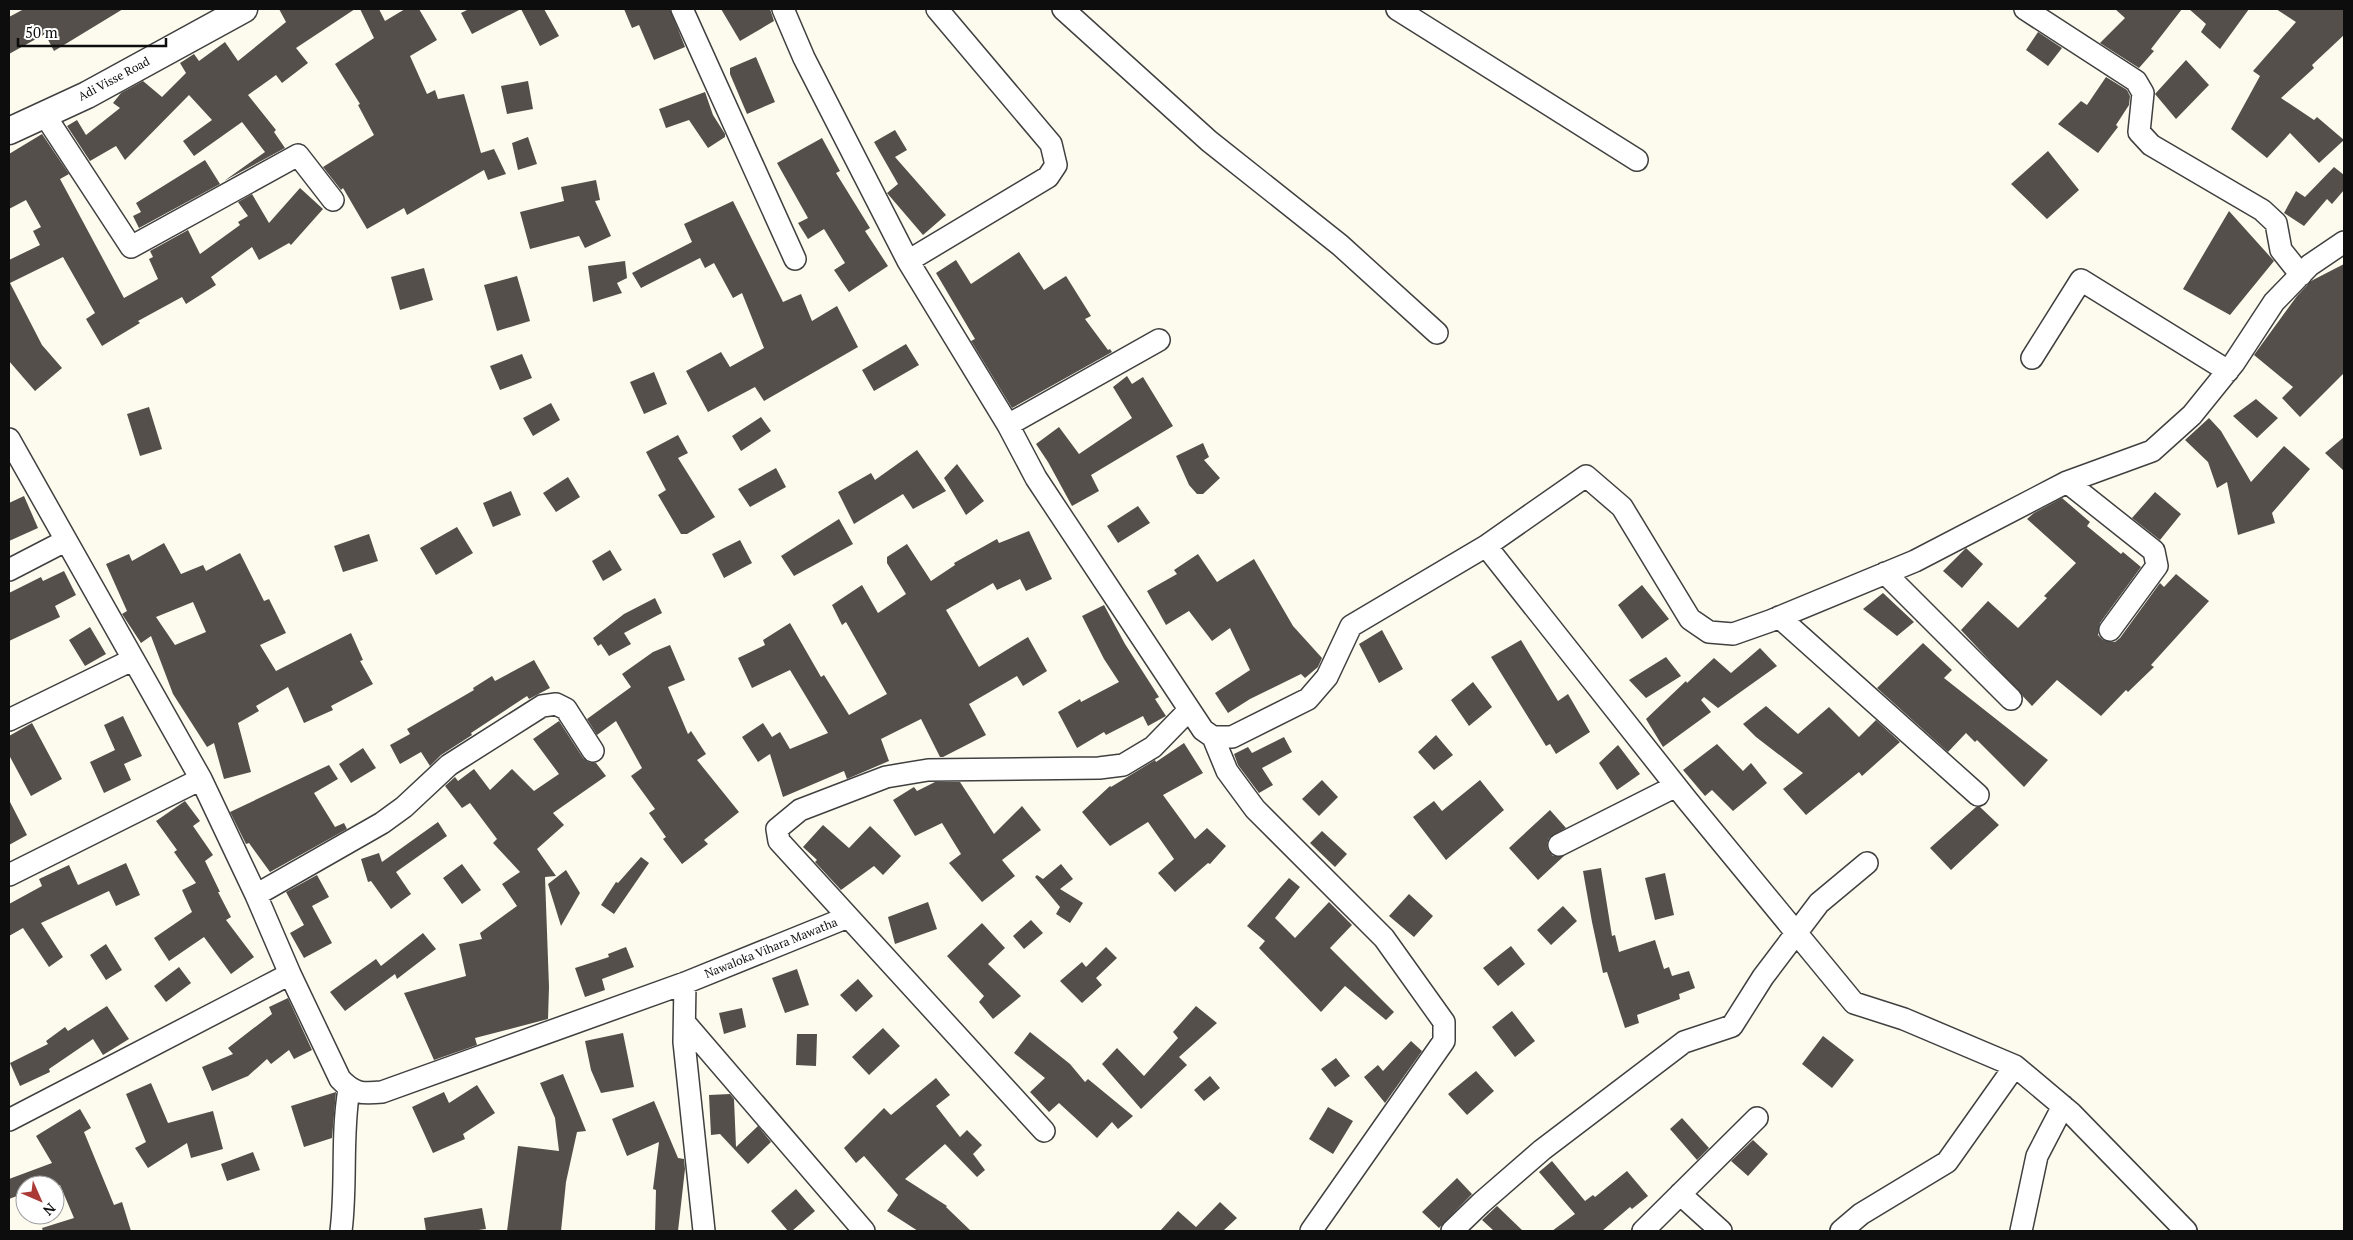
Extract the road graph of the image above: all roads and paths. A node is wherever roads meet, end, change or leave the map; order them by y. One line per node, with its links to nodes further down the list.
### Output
1 (244, 9): 8 (street, Adi Visse Road)
2 (682, 9): 13 (street)
3 (784, 9): 14 (street)
4 (937, 9): 14 (street)
5 (1064, 9): 16 (street)
6 (1397, 9): 10 (street)
7 (2025, 9): 15 (street)
8 (44, 114): 9 (street, Adi Visse Road); 11 (street)
9 (9, 131)
10 (1637, 160)
11 (333, 200)
12 (2344, 242): 15 (street)
13 (795, 259)
14 (908, 261): 20 (street)
15 (2301, 275): 19 (street)
16 (1437, 333)
17 (1159, 340): 20 (street)
18 (2032, 358): 19 (street)
19 (2228, 371): 22 (street)
20 (1008, 425): 31 (street)
21 (9, 439): 23 (street)
22 (2067, 482): 26 (street); 28 (street)
23 (66, 541): 25 (street); 29 (street)
24 (1486, 546): 27 (street); 33 (street); 36 (street)
25 (9, 570)
26 (1885, 573): 27 (street); 30 (street)
27 (1779, 618): 37 (street)
28 (2110, 630)
29 (132, 660): 32 (street); 35 (street)
30 (2010, 699)
31 (1189, 710): 33 (street); 42 (street)
32 (9, 720)
33 (1213, 737): 57 (street)
34 (593, 751): 41 (street)
35 (201, 779): 40 (street); 41 (street)
36 (1676, 786): 38 (street); 43 (street)
37 (1978, 795)
38 (1559, 845)
39 (1867, 863): 43 (street)
40 (9, 875)
41 (256, 895): 44 (street)
42 (848, 917): 45 (street, Nawaloka Vihara Mawatha); 52 (street, Nawaloka Vihara Mawatha)
43 (1796, 933): 47 (street); 58 (street)
44 (290, 974): 48 (street); 51 (street)
45 (685, 983): 46 (street); 48 (street, Nawaloka Vihara Mawatha)
46 (685, 1023): 55 (street); 56 (street)
47 (2015, 1066): 49 (street); 61 (street)
48 (349, 1089): 54 (street)
49 (2063, 1106): 62 (street); 63 (street)
50 (1757, 1118): 53 (street)
51 (9, 1120)
52 (1044, 1131)
53 (1680, 1194): 59 (street); 60 (street)
54 (341, 1231)
55 (704, 1231)
56 (864, 1231)
57 (1310, 1231)
58 (1452, 1231)
59 (1642, 1231)
60 (1721, 1231)
61 (1841, 1231)
62 (2021, 1231)
63 (2186, 1231)

